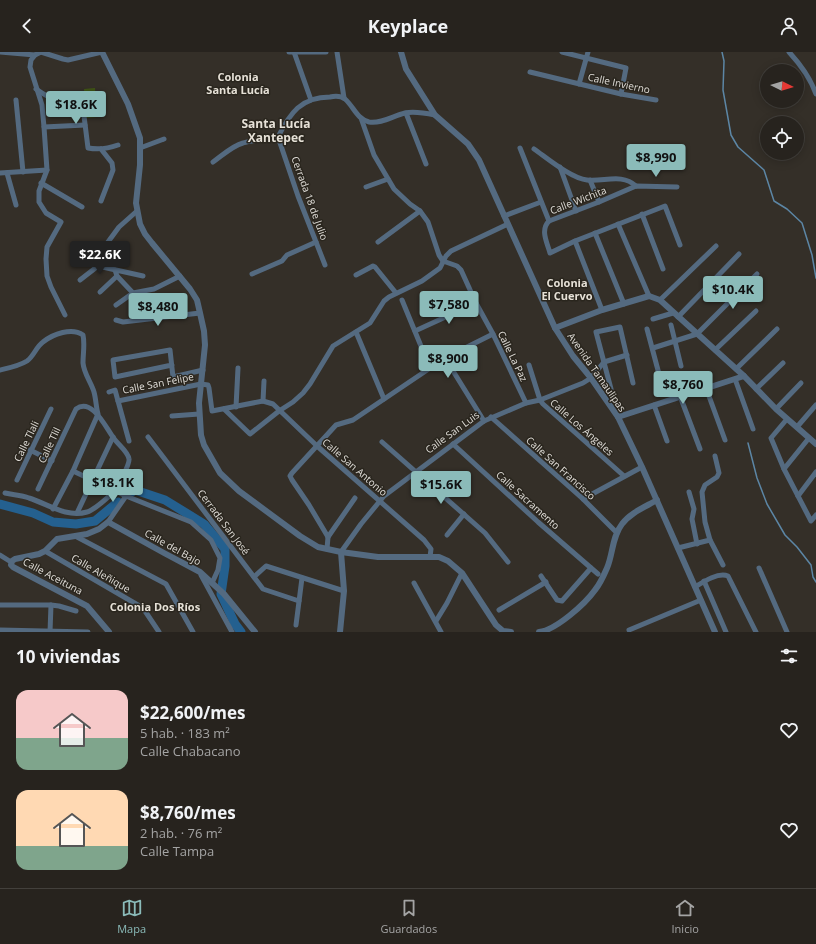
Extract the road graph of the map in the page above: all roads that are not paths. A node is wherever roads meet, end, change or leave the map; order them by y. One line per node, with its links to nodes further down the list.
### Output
1 (0, 52): 10 (street)
2 (41, 52): 3 (street); 10 (street)
3 (102, 52): 29 (street)
4 (292, 52): 5 (street); 19 (street)
5 (325, 52)
6 (338, 52): 17 (street)
7 (400, 52): 22 (street, Avenida Tamaulipas)
8 (562, 52): 11 (street)
9 (789, 52): 16 (street)
10 (35, 55): 14 (street)
11 (587, 55): 13 (street); 15 (street)
12 (530, 72): 13 (street, Calle Invierno)
13 (579, 84): 15 (street, Calle Invierno)
14 (36, 89): 24 (street); 25 (street)
15 (620, 94): 20 (street, Calle Invierno)
16 (816, 94)
17 (344, 98): 19 (street); 23 (street)
18 (16, 100): 37 (street)
19 (311, 100): 26 (street)
20 (656, 100)
21 (406, 113): 22 (street); 23 (street); 34 (street)
22 (435, 115): 55 (street, Avenida Tamaulipas)
23 (361, 118): 40 (street)
24 (85, 125): 25 (street); 31 (street)
25 (44, 127): 36 (street)
26 (278, 137): 33 (street); 61 (street, Cerrada 18 de Julio)
27 (164, 139): 29 (street)
28 (118, 145): 31 (street)
29 (140, 148): 52 (street)
30 (520, 148): 47 (street)
31 (101, 149): 46 (street)
32 (534, 149): 35 (street)
33 (214, 162)
34 (426, 164)
35 (559, 166): 41 (street); 53 (street)
36 (47, 170): 37 (street); 42 (street)
37 (23, 172): 39 (street)
38 (0, 173): 39 (street)
39 (8, 173): 49 (street)
40 (388, 178): 44 (street); 51 (street)
41 (590, 180): 43 (street); 48 (street)
42 (41, 184): 50 (street); 91 (street)
43 (636, 186): 45 (street); 48 (street, Calle Wichita)
44 (366, 187)
45 (677, 187)
46 (101, 201)
47 (541, 202): 55 (street); 56 (street)
48 (599, 202): 53 (street, Calle Wichita)
49 (16, 205)
50 (82, 207)
51 (420, 210): 62 (street); 66 (street)
52 (137, 211): 67 (street); 76 (street)
53 (576, 211): 56 (street, Calle Wichita)
54 (642, 214): 58 (street); 63 (street); 69 (street)
55 (504, 216): 57 (street, Avenida Tamaulipas)
56 (549, 221): 60 (street)
57 (508, 224): 66 (street); 96 (street, Avenida Tamaulipas)
58 (618, 224): 59 (street); 81 (street)
59 (595, 233): 60 (street); 85 (street)
60 (575, 241): 87 (street)
61 (316, 242): 68 (street, Cerrada 18 de Julio); 71 (street)
62 (378, 242)
63 (680, 244)
64 (716, 246): 83 (street)
65 (739, 254): 92 (street)
66 (444, 261): 80 (street); 84 (street, Calle La Paz)
67 (96, 264): 70 (street); 77 (street)
68 (325, 265)
69 (663, 269)
70 (115, 270): 74 (street); 75 (street)
71 (252, 274)
72 (757, 274): 102 (street)
73 (356, 275): 80 (street)
74 (117, 276): 78 (street); 79 (street)
75 (143, 276)
76 (180, 276): 79 (street); 89 (street)
77 (80, 280)
78 (100, 292)
79 (133, 293): 86 (street)
80 (396, 293): 100 (street)
81 (649, 296): 83 (street); 85 (street)
82 (402, 300): 99 (street)
83 (660, 300): 90 (street)
84 (476, 303): 99 (street); 101 (street, Calle La Paz)
85 (624, 304): 87 (street)
86 (116, 306)
87 (602, 310): 96 (street)
88 (756, 312): 105 (street)
89 (200, 313): 94 (street); 117 (street)
90 (673, 313): 92 (street); 93 (street)
91 (65, 315)
92 (678, 317): 102 (street)
93 (653, 319)
94 (116, 320)
95 (671, 325): 103 (street)
96 (555, 328): 120 (street, Avenida Tamaulipas)
97 (647, 328): 104 (street)
98 (777, 329): 115 (street)
99 (414, 331): 114 (street)
100 (356, 332): 131 (street); 142 (street)
101 (493, 334): 107 (street); 135 (street, Calle La Paz)
102 (697, 334): 103 (street); 105 (street)
103 (676, 342): 104 (street); 112 (street)
104 (653, 348): 118 (street)
105 (715, 350): 115 (street)
106 (627, 355): 108 (street); 108 (street); 123 (street)
107 (445, 358): 114 (street); 149 (street)
108 (604, 362): 120 (street); 127 (street)
109 (783, 363): 128 (street)
110 (172, 365): 110 (street); 117 (street)
111 (529, 365): 133 (street, Calle Los Ángeles)
112 (681, 366)
113 (238, 368): 138 (street)
114 (430, 368): 131 (street)
115 (736, 369): 119 (street)
116 (0, 370): 143 (street)
117 (203, 370): 125 (street)
118 (659, 374)
119 (744, 376): 121 (street); 128 (street)
120 (591, 378): 133 (street, Calle San Luis); 147 (street, Avenida Tamaulipas)
121 (735, 379): 126 (street); 151 (street)
122 (264, 381): 134 (street)
123 (633, 383)
124 (800, 383): 141 (street)
125 (201, 384): 132 (street, Calle San Felipe); 140 (street); 144 (street)
126 (706, 388): 130 (street); 155 (street)
127 (611, 389)
128 (756, 389): 141 (street)
129 (112, 391): 132 (street)
130 (680, 396): 136 (street); 162 (street)
131 (384, 399): 161 (street)
132 (118, 400): 156 (street)
133 (540, 400): 135 (street, Calle San Luis); 171 (street, Calle Los Ángeles)
134 (263, 402): 138 (street); 142 (street, Calle San Antonio)
135 (526, 403): 146 (street, Calle San Luis)
136 (654, 405): 147 (street); 157 (street)
137 (816, 405): 150 (street)
138 (236, 407): 140 (street)
139 (51, 409): 163 (street, Calle Tlali)
140 (224, 409): 142 (street)
141 (776, 409): 148 (street)
142 (279, 411): 161 (street, Calle San Antonio)
143 (98, 414): 152 (street); 165 (street, Calle Tlil); 168 (street)
144 (199, 414): 145 (street); 196 (street)
145 (172, 416)
146 (491, 417): 149 (street, Calle San Luis); 181 (street, Calle San Francisco)
147 (618, 417): 166 (street, Avenida Tamaulipas)
148 (787, 419): 150 (street); 167 (street)
149 (484, 421): 159 (street, Calle San Luis)
150 (797, 427): 154 (street)
151 (753, 429)
152 (113, 437): 173 (street); 175 (street)
153 (148, 437): 210 (street, Cerrada San José)
154 (809, 438): 160 (street); 167 (street)
155 (725, 440)
156 (129, 441)
157 (667, 441)
158 (382, 442): 169 (street)
159 (453, 444): 169 (street, Calle San Luis); 204 (street, Calle Sacramento)
160 (816, 444)
161 (317, 446): 183 (street, Calle San Antonio); 192 (street)
162 (700, 449)
163 (30, 450): 165 (street); 172 (street, Calle Tlali)
164 (716, 456): 193 (street)
165 (52, 461): 174 (street, Calle Tlil)
166 (642, 467): 171 (street); 182 (street, Avenida Tamaulipas)
167 (784, 469): 179 (street)
168 (73, 470): 173 (street); 184 (street)
169 (415, 472): 183 (street, Calle San Luis); 186 (street)
170 (816, 472): 179 (street)
171 (624, 476): 181 (street)
172 (17, 480)
173 (92, 480): 175 (street); 185 (street)
174 (38, 489)
175 (115, 491): 178 (street); 185 (street)
176 (689, 492): 194 (street)
177 (5, 493): 184 (street)
178 (126, 496): 188 (street); 215 (street)
179 (798, 496): 187 (street)
180 (355, 498): 192 (street)
181 (583, 499): 189 (street, Calle San Francisco)
182 (657, 500): 189 (street); 195 (street, Avenida Tamaulipas)
183 (380, 501): 198 (street, Calle San Luis); 200 (street, Calle San Antonio)
184 (53, 509): 185 (street)
185 (76, 513)
186 (464, 514): 190 (street); 202 (street)
187 (816, 515)
188 (108, 522): 191 (street); 206 (street, Calle del Bajo)
189 (617, 533): 239 (street)
190 (447, 535)
191 (77, 537): 197 (street); 233 (street)
192 (328, 537): 196 (street)
193 (710, 540): 194 (street); 203 (street)
194 (697, 544): 195 (street)
195 (678, 548): 216 (street, Avenida Tamaulipas)
196 (327, 549): 198 (street)
197 (45, 551): 201 (street); 232 (street, Calle Aleñique)
198 (341, 552): 200 (street); 217 (street)
199 (0, 555): 201 (street)
200 (430, 557): 207 (street)
201 (11, 562): 231 (street, Calle Aceituna)
202 (508, 562)
203 (723, 564)
204 (591, 568): 208 (street, Calle Sacramento); 213 (street)
205 (759, 568): 243 (street)
206 (200, 572): 215 (street, Calle del Bajo); 234 (street)
207 (462, 573): 224 (street); 229 (street)
208 (598, 574)
209 (541, 576): 213 (street)
210 (254, 577): 211 (street); 218 (street, Cerrada San José)
211 (302, 578): 217 (street); 218 (street)
212 (704, 581): 216 (street); 241 (street); 242 (street)
213 (546, 582): 222 (street)
214 (414, 583): 224 (street)
215 (214, 585): 235 (street, Calle del Bajo)
216 (695, 587): 219 (street, Avenida Tamaulipas)
217 (344, 591): 236 (street)
218 (299, 600): 225 (street)
219 (701, 600): 227 (street); 240 (street, Avenida Tamaulipas)
220 (0, 605): 221 (street)
221 (51, 605): 223 (street); 228 (street)
222 (499, 610)
223 (76, 611)
224 (436, 621): 237 (street)
225 (296, 625)
226 (0, 630): 228 (street)
227 (629, 630)
228 (50, 631): 230 (street)
229 (502, 631): 238 (street)
230 (88, 632)
231 (108, 632)
232 (159, 632)
233 (193, 632)
234 (232, 632)
235 (254, 632)
236 (340, 632)
237 (441, 632)
238 (511, 632)
239 (539, 632)
240 (715, 632)
241 (726, 632)
242 (756, 632)
243 (787, 632)

